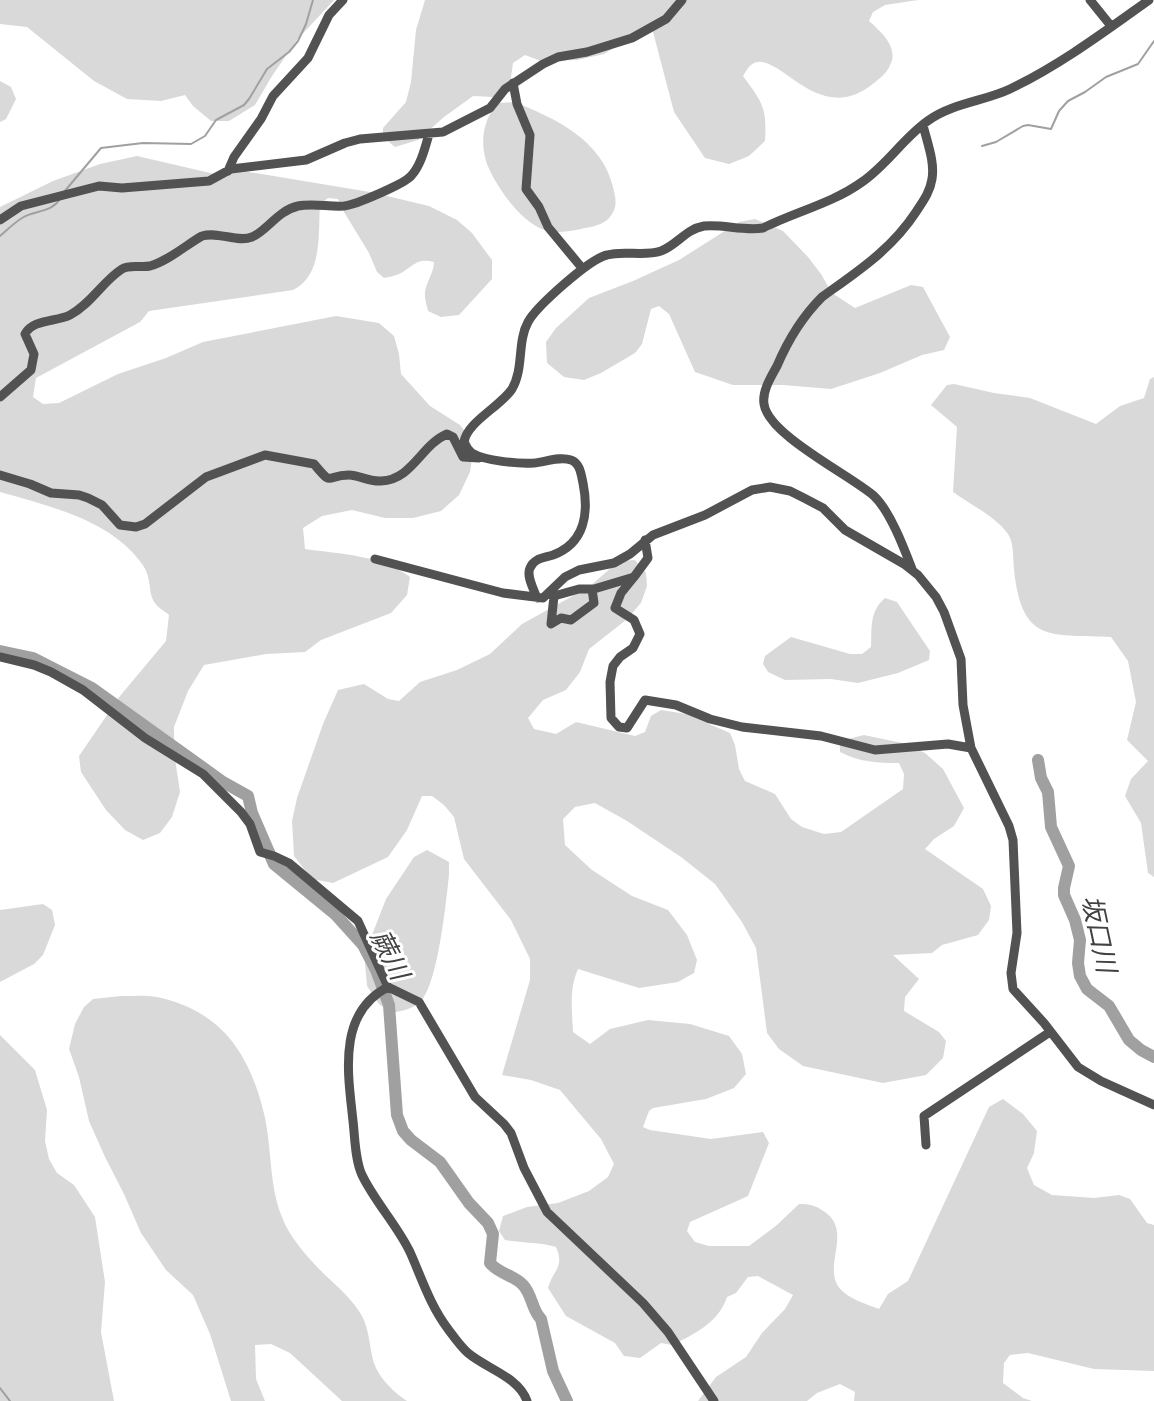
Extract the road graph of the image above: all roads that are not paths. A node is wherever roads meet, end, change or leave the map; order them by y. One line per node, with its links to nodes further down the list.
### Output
1 (343, 0): 9 (street)
2 (682, 0): 6 (street)
3 (1090, 0): 5 (street)
4 (1149, 0): 5 (street)
5 (1111, 26): 7 (street)
6 (513, 83): 8 (street); 11 (street)
7 (923, 125): 11 (street); 17 (street)
8 (429, 134): 9 (street); 12 (street)
9 (228, 171): 10 (street)
10 (0, 220)
11 (582, 268): 13 (street)
12 (0, 398)
13 (485, 458): 14 (street); 21 (street)
14 (0, 475)
15 (645, 540): 17 (street); 18 (street); 20 (street)
16 (375, 559): 21 (street)
17 (913, 571): 23 (street)
18 (634, 577): 19 (street); 23 (street)
19 (592, 589): 20 (street); 20 (street)
20 (551, 595): 21 (street)
21 (537, 598)
22 (0, 657): 24 (street)
23 (971, 748): 25 (street)
24 (388, 987): 28 (street); 29 (street)
25 (1050, 1032): 26 (street); 27 (street)
26 (1154, 1105)
27 (926, 1145)
28 (527, 1401)
29 (714, 1401)

